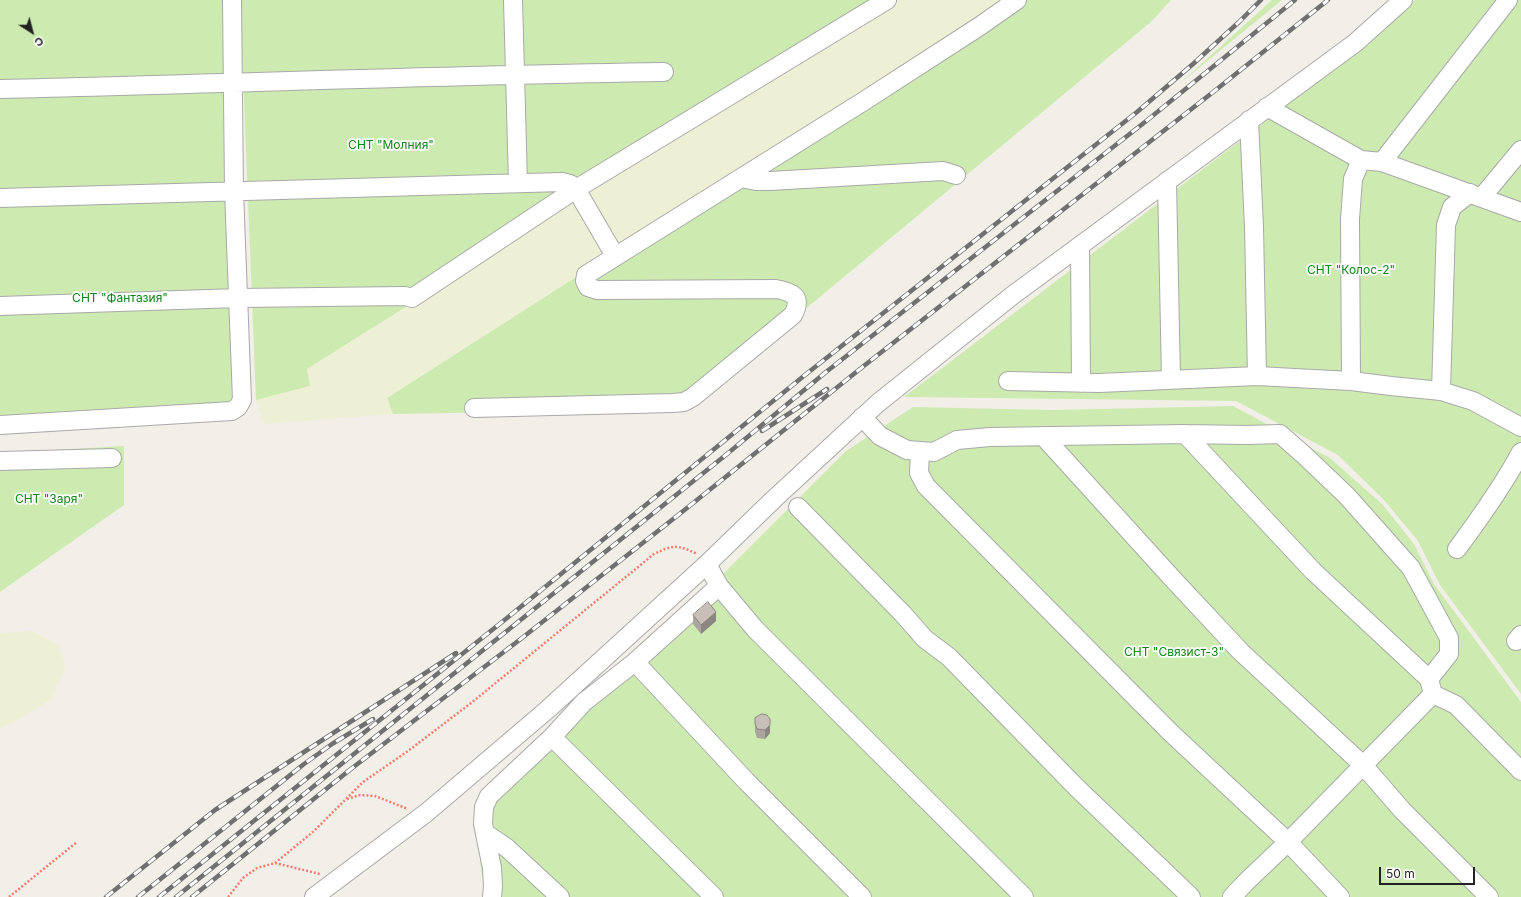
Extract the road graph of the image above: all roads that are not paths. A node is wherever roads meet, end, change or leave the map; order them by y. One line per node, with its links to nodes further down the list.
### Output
1 (232, 0): 9 (street)
2 (513, 0): 8 (street)
3 (887, 0): 20 (street)
4 (1017, 0): 17 (street)
5 (1402, 0): 11 (street)
6 (1508, 0): 15 (street)
7 (664, 72): 8 (street)
8 (515, 74): 9 (street); 19 (street)
9 (232, 83): 10 (street); 21 (street)
10 (0, 89)
11 (1267, 107): 12 (street); 14 (street)
12 (1249, 120): 18 (street); 29 (street)
13 (1521, 150): 22 (street)
14 (1361, 160): 15 (street); 32 (street)
15 (1382, 162): 22 (street)
16 (956, 175): 17 (street)
17 (741, 178): 26 (street)
18 (1167, 181): 25 (street); 30 (street)
19 (518, 182): 20 (street); 21 (street)
20 (576, 189): 26 (street); 27 (street)
21 (234, 191): 23 (street); 27 (street)
22 (1476, 195): 24 (street); 34 (street)
23 (0, 198)
24 (1521, 212)
25 (1080, 246): 33 (street); 36 (street)
26 (615, 256): 35 (street)
27 (238, 298): 28 (street); 37 (street)
28 (0, 306)
29 (1257, 376): 30 (street); 32 (street)
30 (1171, 380): 33 (street)
31 (1008, 381): 33 (street)
32 (1351, 381): 34 (street)
33 (1081, 383)
34 (1441, 390): 38 (street)
35 (474, 408)
36 (862, 418): 41 (street); 47 (street)
37 (0, 425)
38 (1521, 428)
39 (1185, 434): 40 (street); 50 (street); 50 (street)
40 (1044, 436): 41 (street); 52 (street)
41 (920, 451): 55 (street)
42 (1521, 452): 46 (street)
43 (112, 458): 44 (street)
44 (0, 462)
45 (798, 507): 62 (street)
46 (1457, 549)
47 (707, 564): 48 (street); 56 (street)
48 (719, 586): 49 (street); 61 (street)
49 (635, 662): 51 (street); 60 (street)
50 (1431, 686): 52 (street); 53 (street)
51 (552, 737): 54 (street); 59 (street)
52 (1363, 765): 55 (street); 65 (street)
53 (1521, 771)
54 (485, 833): 57 (street); 58 (street)
55 (1288, 842): 63 (street); 64 (street)
56 (314, 897)
57 (492, 897)
58 (560, 897)
59 (714, 897)
60 (862, 897)
61 (1024, 897)
62 (1190, 897)
63 (1232, 897)
64 (1340, 897)
65 (1489, 897)

